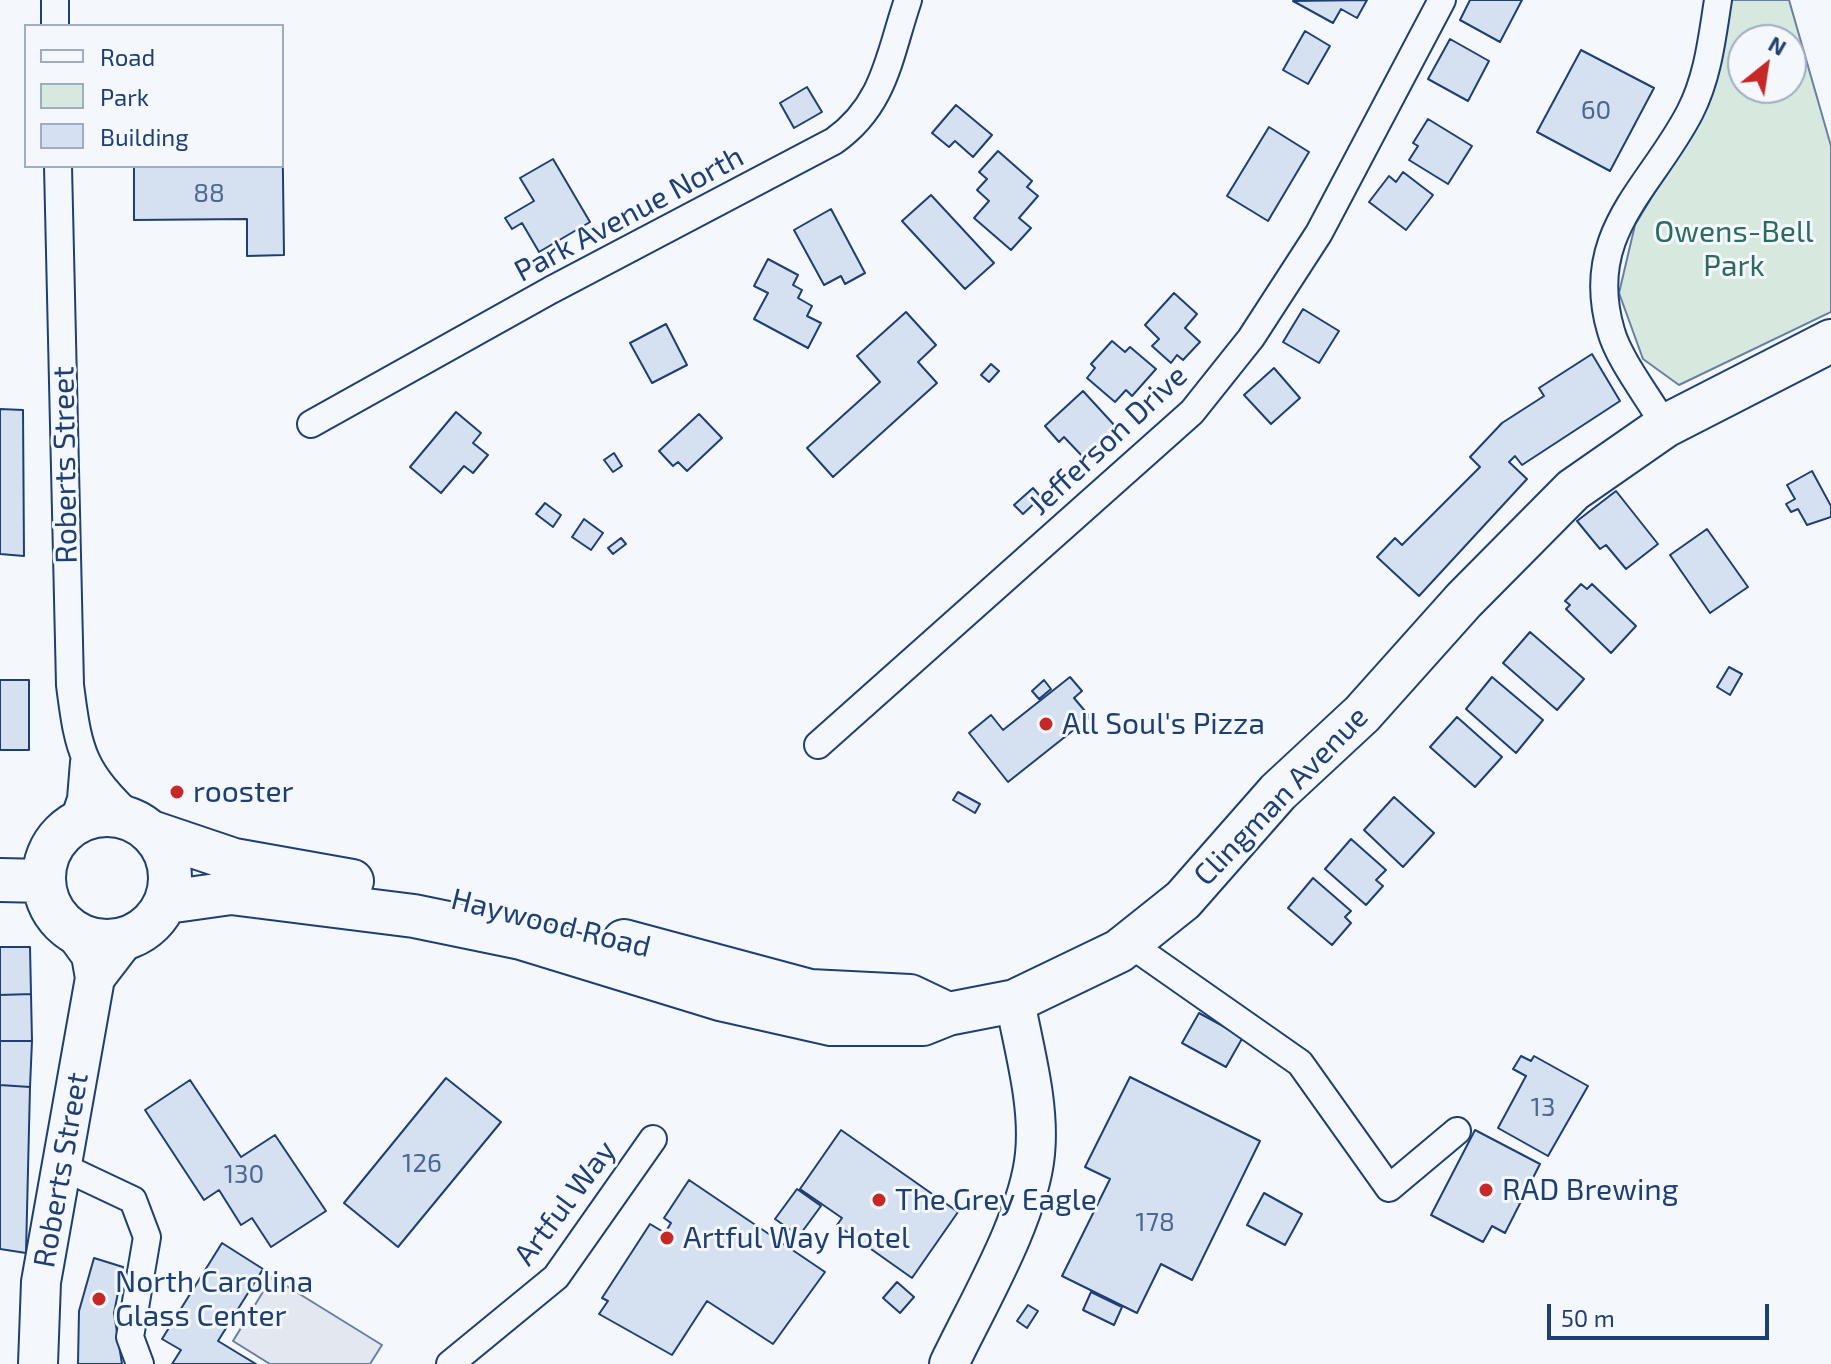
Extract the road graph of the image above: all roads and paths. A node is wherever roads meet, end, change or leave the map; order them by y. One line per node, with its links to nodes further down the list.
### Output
1 (55, 0): 5 (street)
2 (908, 0): 8 (street, Park Avenue North)
3 (1442, 0): 10 (street, Jefferson Drive)
4 (1718, 0): 9 (street)
5 (55, 24)
6 (58, 168): 11 (street, Roberts Street)
7 (1831, 341): 9 (main road, Clingman Avenue)
8 (311, 424)
9 (1665, 426): 19 (main road, Clingman Avenue)
10 (818, 745)
11 (84, 762): 12 (street, Roberts Street); 13 (street, Roberts Street)
12 (72, 825): 13 (main road); 14 (main road)
13 (144, 827): 15 (main road); 16 (main road, Haywood Road)
14 (18, 880): 17 (main road)
15 (167, 902): 16 (main road, Haywood Road); 18 (main road)
16 (524, 926): 21 (main road, Haywood Road)
17 (75, 933): 18 (main road); 20 (main road)
18 (125, 939): 20 (main road, Roberts Street)
19 (1130, 944): 21 (main road, Clingman Avenue); 22 (street)
20 (95, 978): 24 (main road, Roberts Street)
21 (1015, 1001): 28 (main road)
22 (1457, 1131)
23 (653, 1139): 27 (street, Artful Way)
24 (61, 1166): 25 (main road, Roberts Street); 26 (street)
25 (38, 1364)
26 (140, 1364)
27 (450, 1364)
28 (949, 1364)

